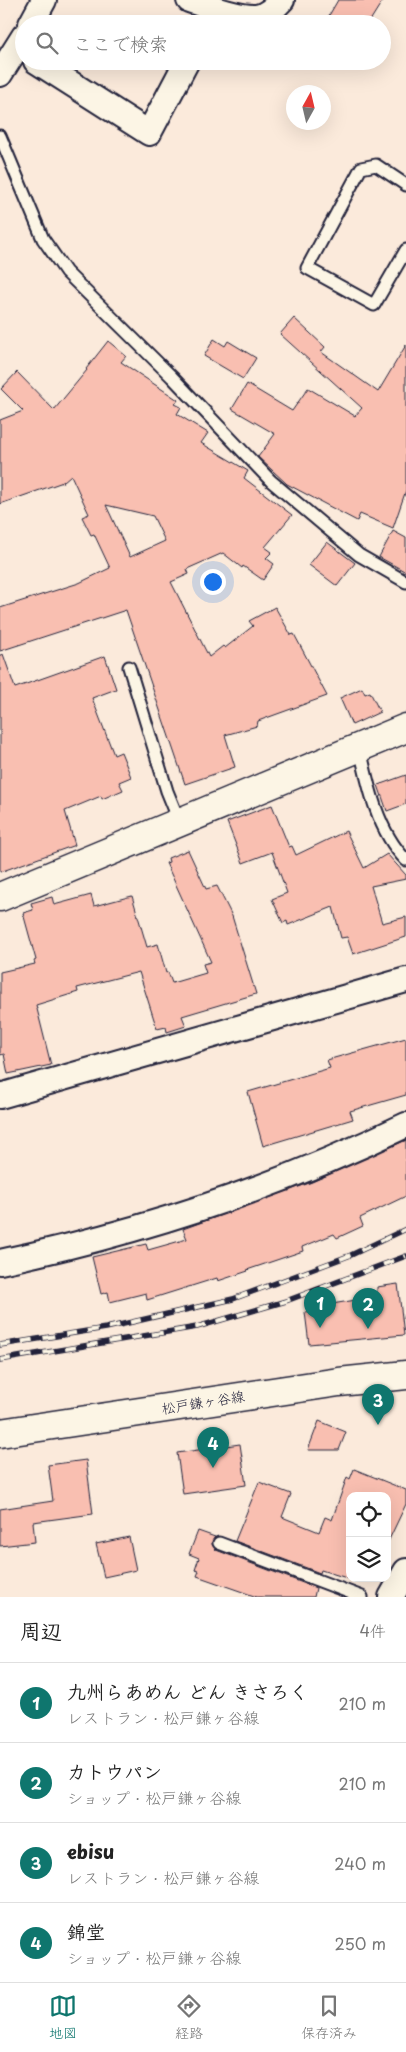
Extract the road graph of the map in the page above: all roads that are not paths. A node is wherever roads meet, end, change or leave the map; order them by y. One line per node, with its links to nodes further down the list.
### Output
1 (44, 0): 4 (street)
2 (189, 0): 5 (street)
3 (282, 0): 6 (street)
4 (35, 15)
5 (210, 15)
6 (261, 15)
7 (15, 54): 10 (street)
8 (50, 70): 9 (street)
9 (182, 70)
10 (0, 74)
11 (0, 136): 14 (lane)
12 (406, 185): 13 (lane)
13 (406, 250)
14 (406, 582)
15 (129, 667): 18 (lane)
16 (406, 728): 17 (street)
17 (360, 748): 18 (street); 19 (lane)
18 (180, 822): 20 (street)
19 (406, 860)
20 (0, 897)
21 (406, 980): 22 (street)
22 (0, 1096)
23 (406, 1125): 24 (street)
24 (0, 1262)
25 (406, 1376): 26 (street, 松戸鎌ヶ谷線)
26 (0, 1433)
27 (219, 1543): 29 (lane)
28 (406, 1572): 30 (street)
29 (362, 1597)
30 (391, 1597)

